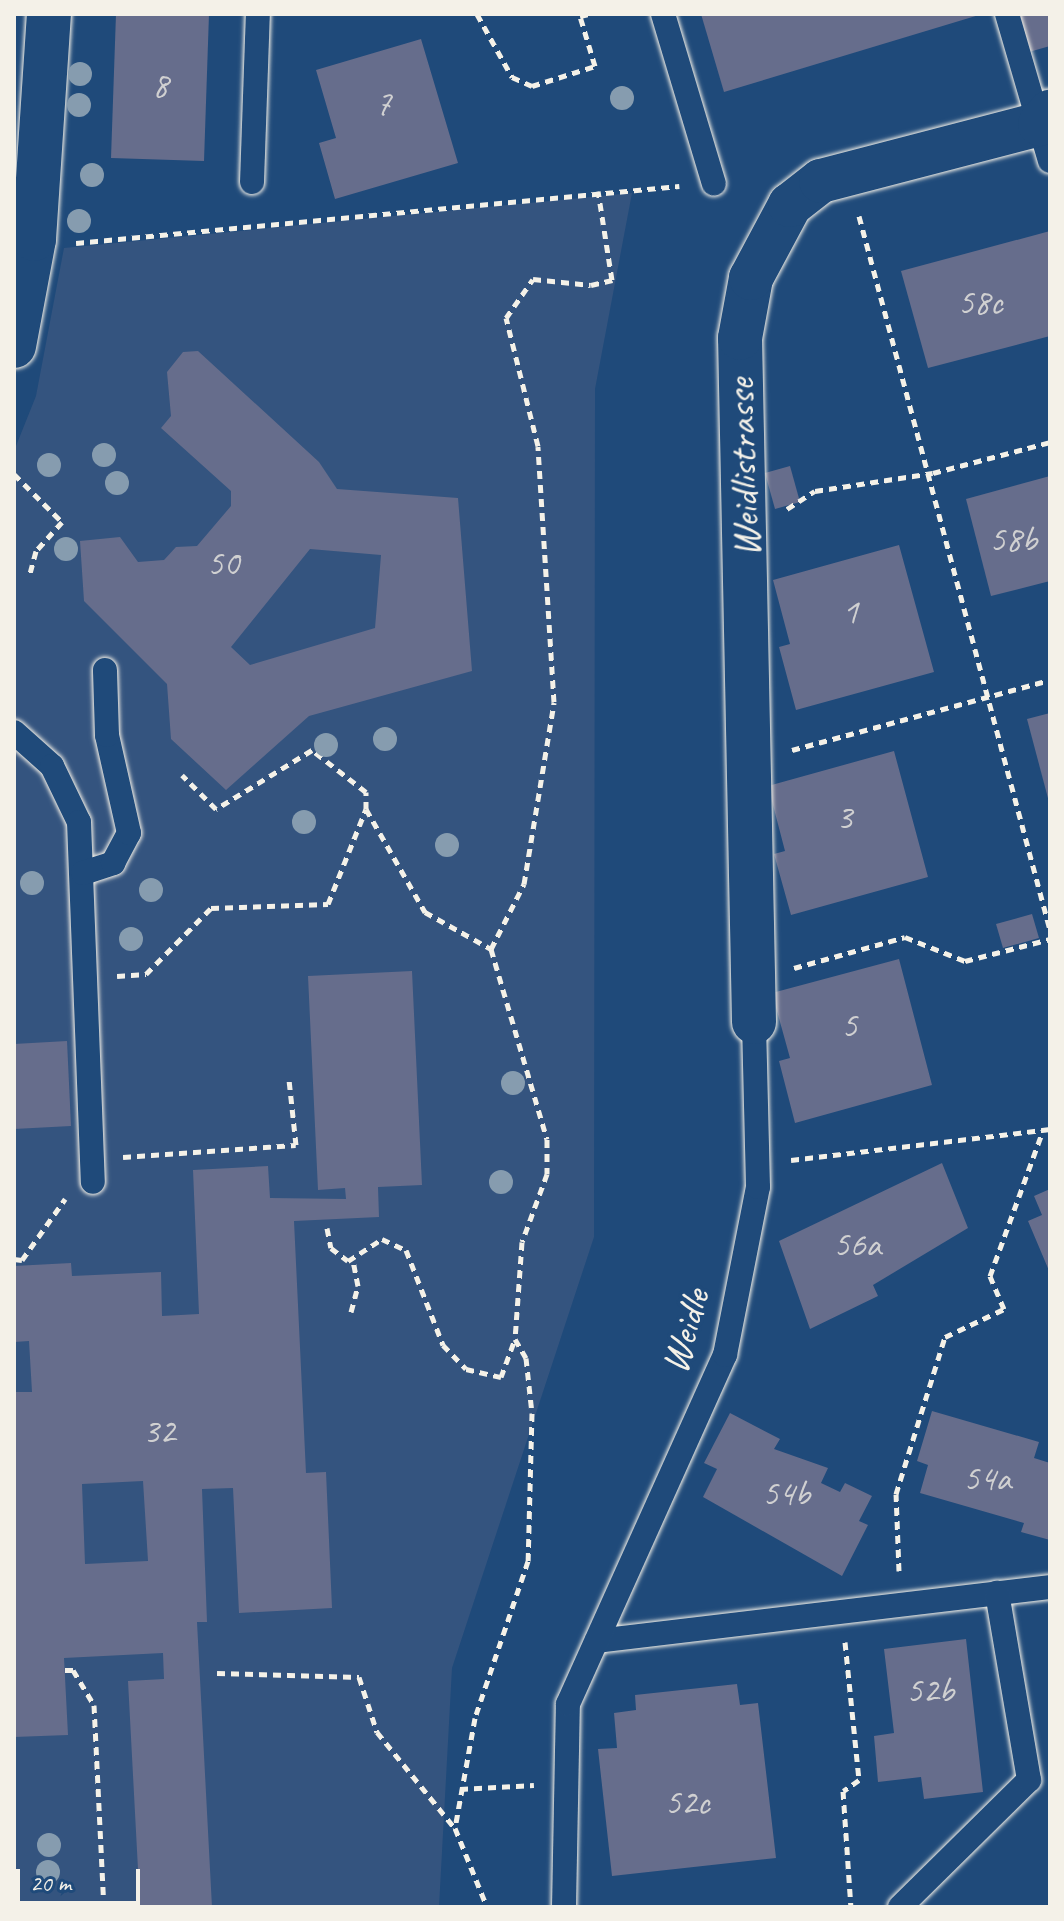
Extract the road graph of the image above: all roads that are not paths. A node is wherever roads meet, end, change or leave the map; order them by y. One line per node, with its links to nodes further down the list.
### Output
1 (49, 14): 8 (street)
2 (258, 14): 6 (lane)
3 (663, 14): 7 (lane)
4 (1007, 14): 5 (lane)
5 (1047, 132): 12 (street, Weidlistrasse)
6 (252, 182)
7 (714, 184)
8 (14, 346)
9 (105, 670): 11 (lane)
10 (14, 732): 11 (lane)
11 (83, 873): 13 (lane)
12 (754, 1022): 16 (lane, Weidle)
13 (93, 1171)
14 (1050, 1587): 15 (lane)
15 (997, 1593): 16 (lane); 17 (lane)
16 (597, 1641): 18 (lane, Weidle)
17 (1040, 1783): 19 (lane)
18 (564, 1907)
19 (900, 1907)

